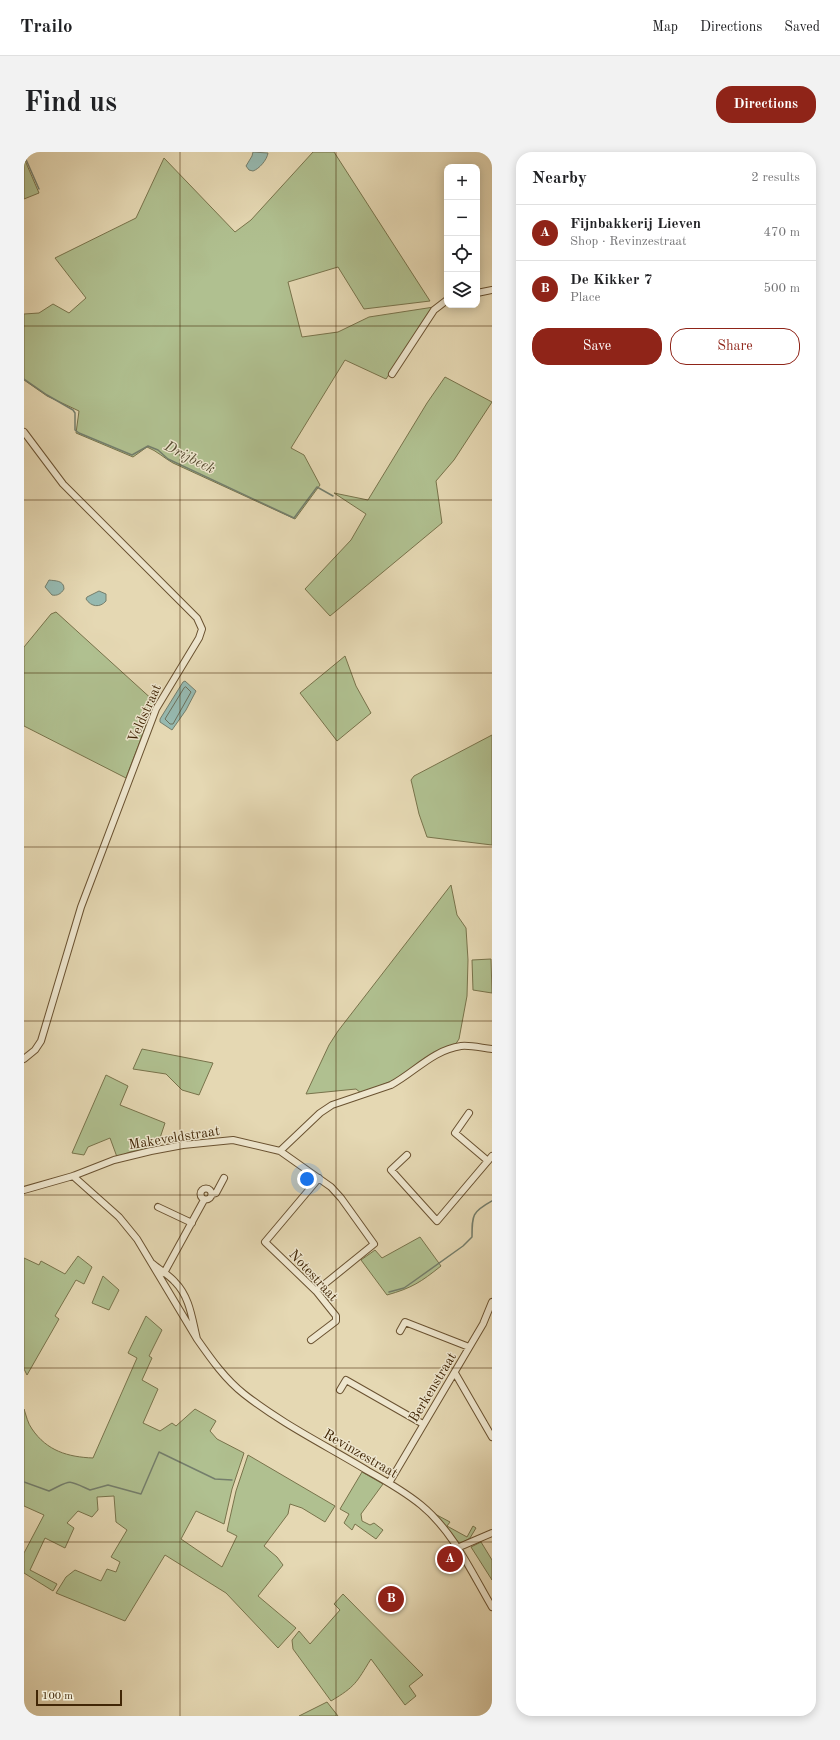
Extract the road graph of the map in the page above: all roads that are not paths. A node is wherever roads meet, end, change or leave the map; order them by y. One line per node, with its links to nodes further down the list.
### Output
1 (492, 290): 2 (street)
2 (480, 292)
3 (444, 302): 4 (street)
4 (392, 374)
5 (24, 432): 7 (street, Veldstraat)
6 (492, 1049): 9 (street)
7 (24, 1059)
8 (469, 1113): 11 (street)
9 (280, 1150): 12 (street, Makeveldstraat); 14 (street)
10 (407, 1155): 11 (street)
11 (490, 1158)
12 (73, 1176): 15 (street, Makeveldstraat); 20 (street, Revinzestraat)
13 (224, 1178): 16 (street)
14 (319, 1178): 22 (street, Notestraat); 22 (street)
15 (24, 1190)
16 (212, 1194): 17 (street); 17 (street)
17 (204, 1200): 19 (street)
18 (158, 1207): 19 (street)
19 (192, 1223): 21 (street)
20 (153, 1264): 21 (street, Revinzestraat); 25 (street, Revinzestraat)
21 (164, 1273): 25 (street, Revinzestraat)
22 (316, 1291): 26 (street, Notestraat)
23 (492, 1305): 27 (street, Berkenstraat)
24 (400, 1331): 27 (street)
25 (197, 1339): 32 (street, Revinzestraat)
26 (311, 1340)
27 (469, 1347): 28 (street, Berkenstraat)
28 (455, 1373): 30 (street, Berkenstraat); 31 (street)
29 (340, 1390): 30 (street)
30 (423, 1424): 32 (street, Berkenstraat)
31 (492, 1437)
32 (389, 1483): 34 (street, Revinzestraat)
33 (492, 1533): 34 (street)
34 (457, 1548): 35 (street, Revinzestraat)
35 (492, 1607)

